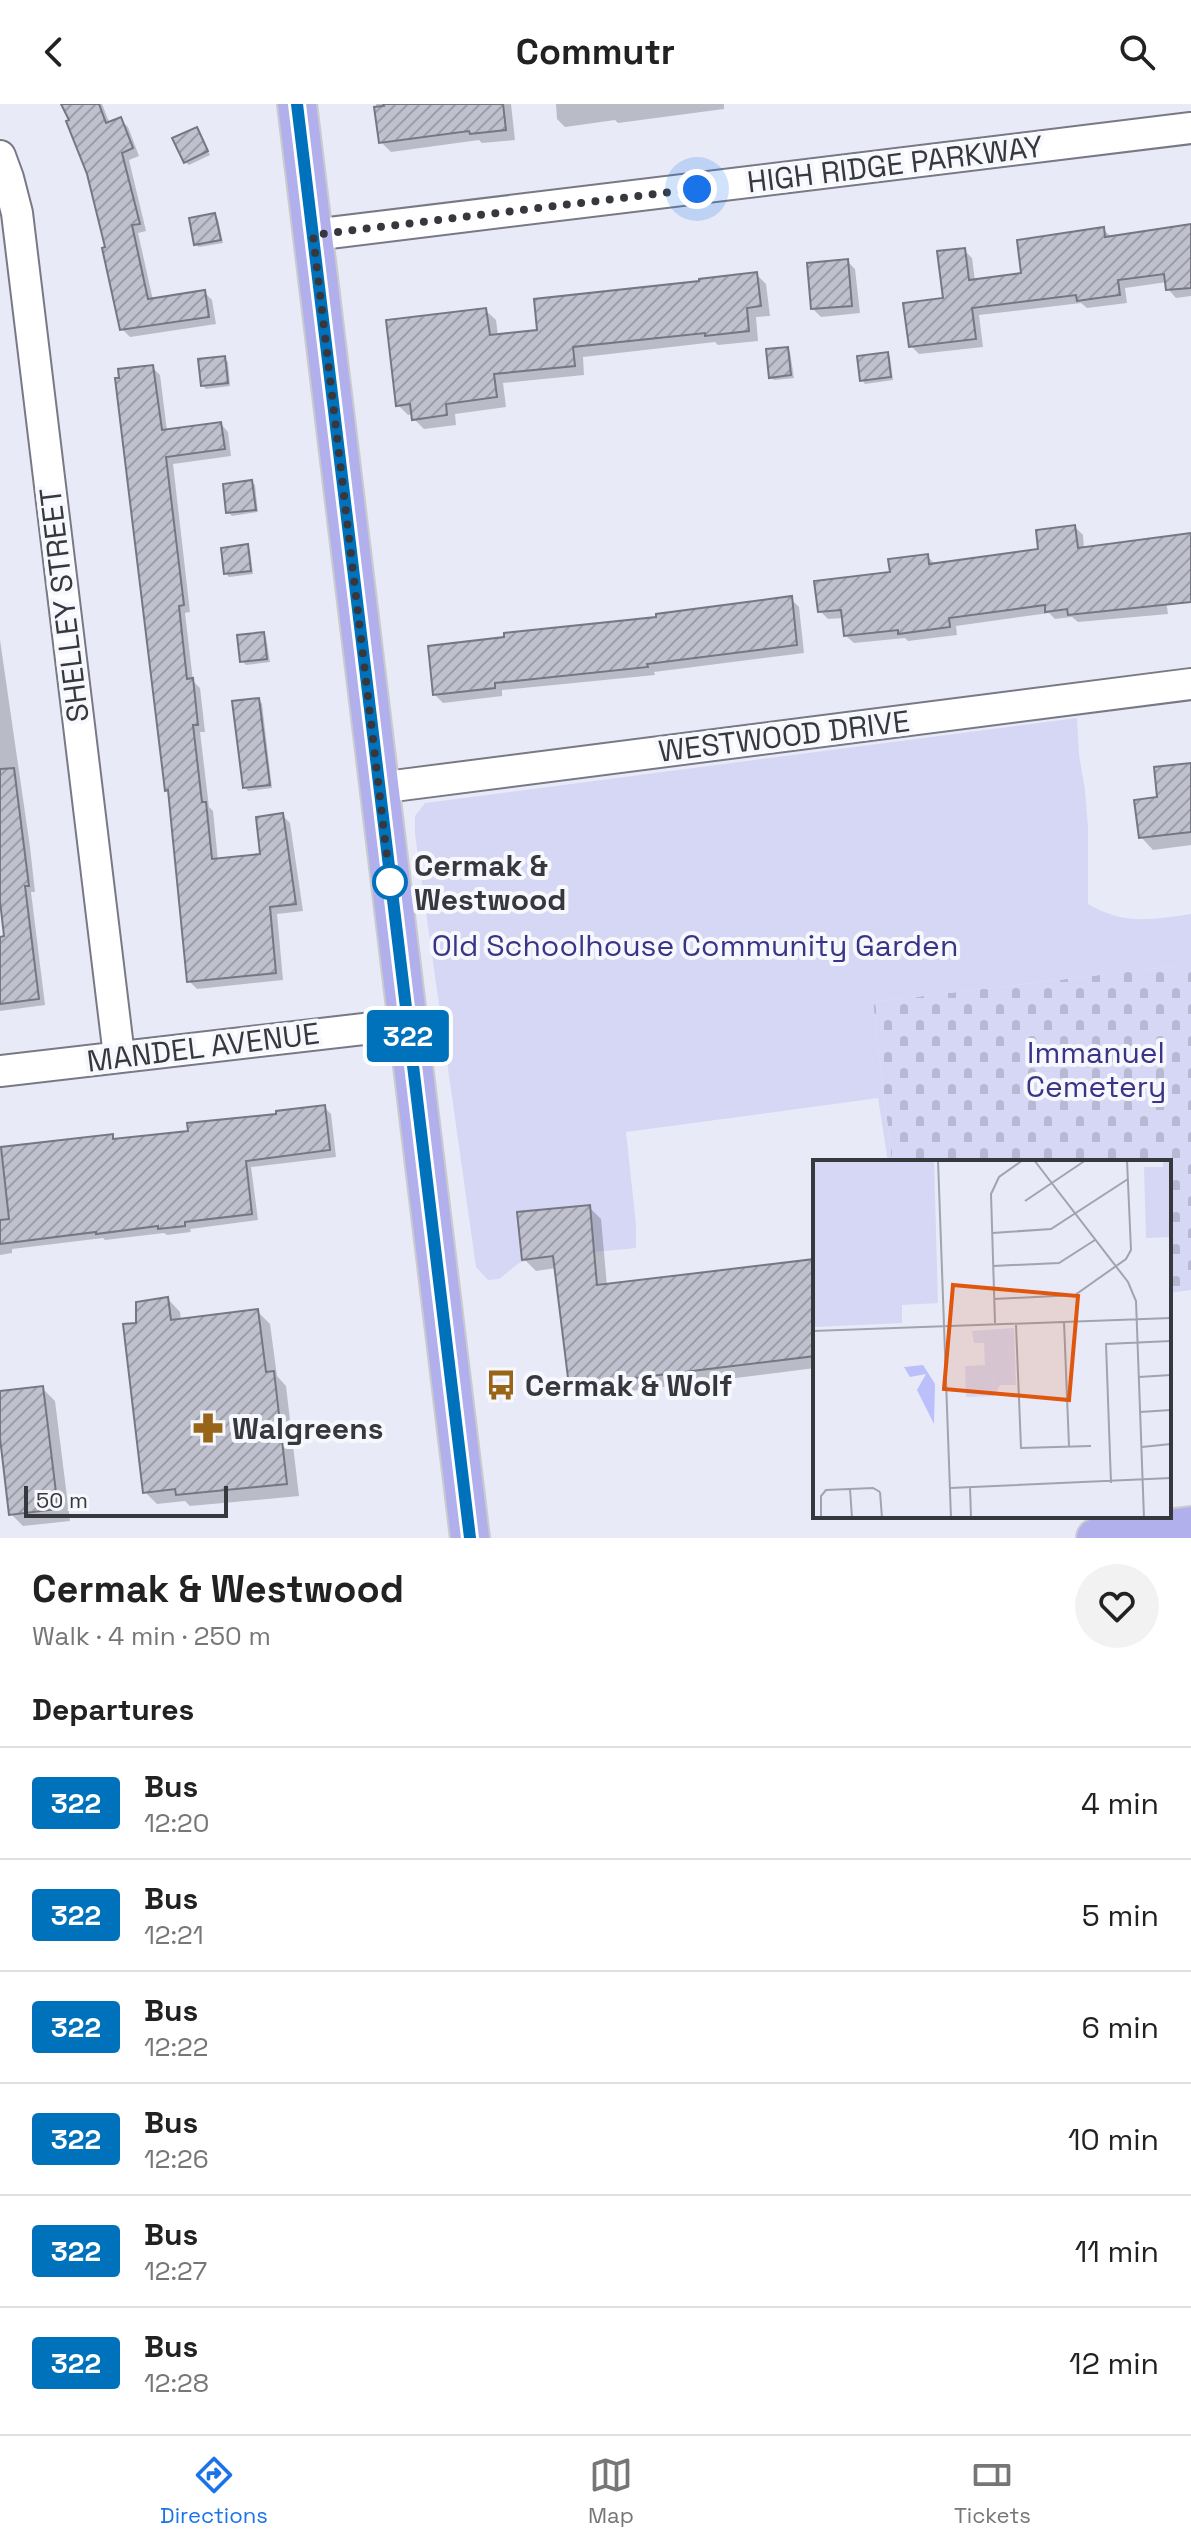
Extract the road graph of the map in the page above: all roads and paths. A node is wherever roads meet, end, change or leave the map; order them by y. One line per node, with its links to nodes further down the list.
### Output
1 (297, 104): 4 (main road)
2 (1191, 128): 4 (street, HIGH RIDGE PARKWAY)
3 (0, 156): 8 (street, SHELLEY STREET)
4 (313, 235): 6 (main road)
5 (1191, 684): 6 (street, WESTWOOD DRIVE)
6 (378, 788): 7 (main road)
7 (407, 1024): 8 (street, MANDEL AVENUE); 11 (main road)
8 (119, 1056): 9 (street, MANDEL AVENUE)
9 (0, 1071)
10 (1191, 1526): 12 (main road)
11 (470, 1538)
12 (1096, 1538)

